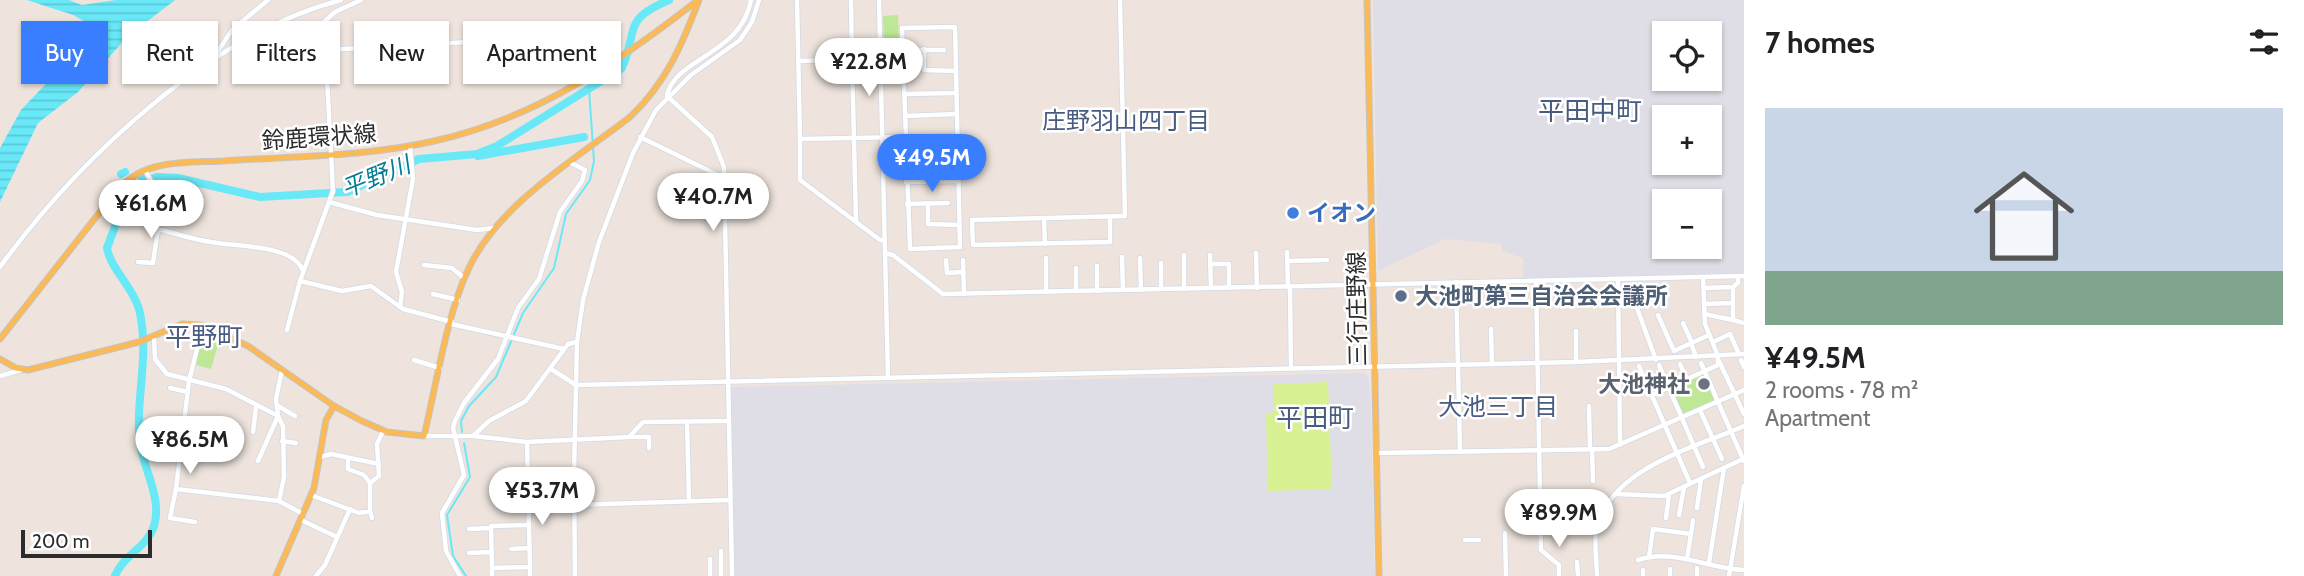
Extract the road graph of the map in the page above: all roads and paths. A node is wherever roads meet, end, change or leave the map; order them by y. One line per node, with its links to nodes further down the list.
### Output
1 (268, 0): 20 (street)
2 (341, 0): 21 (street)
3 (361, 0): 13 (street)
4 (698, 0): 12 (main road, 鈴鹿環状線); 14 (main road, 鈴鹿環状線)
5 (751, 0): 31 (street)
6 (759, 0): 31 (street)
7 (797, 0): 25 (street)
8 (851, 0): 24 (street)
9 (879, 0): 23 (street)
10 (1119, 0): 55 (street)
11 (1367, 0): 92 (main road, 三行庄野線)
12 (685, 10): 14 (main road); 40 (main road, 鈴鹿環状線)
13 (326, 21)
14 (690, 23): 44 (main road, 鈴鹿環状線)
15 (463, 42): 16 (street)
16 (340, 49)
17 (903, 50): 18 (street); 22 (street); 26 (street)
18 (924, 50): 19 (street); 26 (street)
19 (944, 50)
20 (218, 51)
21 (218, 58)
22 (903, 58): 23 (street); 30 (street)
23 (881, 59): 24 (street); 38 (street)
24 (852, 60): 25 (street); 37 (street)
25 (798, 61): 39 (street)
26 (956, 71): 29 (street)
27 (183, 84): 81 (street)
28 (328, 84): 41 (street)
29 (956, 93): 30 (street); 32 (street)
30 (904, 94): 33 (street)
31 (667, 96): 35 (street); 46 (street)
32 (957, 114): 33 (street); 34 (street)
33 (905, 116): 36 (street)
34 (957, 136): 36 (street); 42 (street)
35 (640, 137): 46 (street); 127 (street)
36 (905, 137): 38 (street); 43 (street)
37 (853, 138): 38 (street); 39 (street); 58 (street)
38 (883, 138): 62 (street)
39 (800, 139): 58 (street)
40 (410, 146): 41 (main road, 鈴鹿環状線); 57 (street)
41 (331, 154): 45 (main road, 鈴鹿環状線); 51 (street)
42 (958, 159): 43 (street); 48 (street)
43 (906, 160): 47 (street)
44 (571, 163): 60 (main road, 鈴鹿環状線); 124 (street)
45 (146, 173): 49 (street); 125 (main road, 鈴鹿環状線)
46 (724, 178): 157 (street)
47 (906, 181): 48 (street); 54 (street)
48 (958, 181): 59 (street)
49 (159, 196): 50 (street); 61 (street)
50 (183, 200)
51 (329, 200): 57 (street); 83 (street)
52 (928, 203): 53 (street); 54 (street); 59 (street)
53 (948, 203)
54 (907, 204): 59 (street)
55 (1110, 217): 56 (street); 63 (street)
56 (1044, 218): 63 (street); 63 (street)
57 (405, 219): 60 (street); 112 (street)
58 (856, 221): 62 (street)
59 (959, 225)
60 (494, 228): 87 (main road, 鈴鹿環状線)
61 (158, 229): 76 (street); 83 (street)
62 (884, 240): 65 (street)
63 (1045, 244)
64 (1287, 252): 75 (street)
65 (885, 253): 107 (street); 154 (street)
66 (1210, 254): 79 (street)
67 (1256, 254): 97 (street)
68 (1184, 255): 100 (street)
69 (1122, 257): 101 (street)
70 (1046, 258): 104 (street)
71 (1140, 258): 102 (street)
72 (946, 260): 84 (street)
73 (963, 260): 84 (street)
74 (1327, 260): 75 (street)
75 (1287, 261): 93 (street)
76 (138, 262)
77 (1161, 263): 99 (street)
78 (424, 264): 87 (street)
79 (1210, 264): 95 (street); 96 (street)
80 (1097, 266): 103 (street)
81 (0, 267)
82 (1076, 268): 105 (street)
83 (303, 272): 89 (street)
84 (964, 272): 107 (street)
85 (1741, 276): 86 (street); 94 (street)
86 (1703, 277): 88 (street); 98 (street)
87 (464, 278): 109 (main road, 鈴鹿環状線)
88 (1618, 279): 90 (street); 108 (street)
89 (300, 281): 112 (street); 121 (street)
90 (1536, 281): 91 (street); 139 (street)
91 (1456, 282): 92 (street); 143 (street)
92 (1374, 284): 93 (street); 146 (main road, 三行庄野線)
93 (1289, 287): 97 (street); 150 (street)
94 (1733, 287): 98 (street); 110 (street)
95 (1211, 288): 96 (street); 100 (street)
96 (1229, 288): 97 (street)
97 (1257, 288)
98 (1704, 288): 111 (street)
99 (1161, 289): 100 (street); 102 (street)
100 (1184, 289)
101 (1123, 290): 102 (street); 103 (street)
102 (1141, 290)
103 (1097, 291): 105 (street)
104 (1046, 292): 105 (street); 107 (street)
105 (1076, 292)
106 (433, 294): 109 (street)
107 (964, 294)
108 (1617, 296): 136 (street); 138 (street)
109 (457, 300): 116 (main road, 鈴鹿環状線)
110 (1733, 303): 111 (street); 115 (street)
111 (1704, 304): 113 (street)
112 (400, 307): 116 (street)
113 (1704, 314): 115 (street); 123 (street)
114 (1658, 315): 129 (street)
115 (1733, 320): 118 (street)
116 (452, 323): 124 (street); 147 (main road, 鈴鹿環状線)
117 (1684, 323): 129 (street)
118 (1744, 323)
119 (203, 325): 126 (main road); 151 (main road); 156 (street)
120 (1491, 329): 142 (street)
121 (287, 330)
122 (1576, 331): 137 (street)
123 (1709, 335): 128 (street); 129 (street)
124 (509, 336): 130 (street); 184 (street)
125 (0, 339)
126 (147, 339): 148 (main road); 156 (street)
127 (577, 342): 130 (street); 158 (street)
128 (1712, 342): 131 (street); 134 (street)
129 (1692, 343): 132 (street)
130 (564, 349): 149 (street)
131 (1741, 356): 134 (street); 145 (street)
132 (1696, 357): 134 (street); 138 (street)
133 (0, 359): 148 (main road)
134 (1718, 359): 152 (street); 163 (street)
135 (414, 360): 147 (street)
136 (1618, 361): 137 (street); 138 (street); 191 (street)
137 (1576, 362): 139 (street)
138 (1657, 362): 159 (street)
139 (1538, 363): 142 (street); 195 (street)
140 (1680, 363): 155 (street)
141 (1701, 363): 152 (street)
142 (1492, 364): 143 (street)
143 (1458, 365): 146 (street); 196 (street)
144 (1639, 366): 164 (street)
145 (1744, 366)
146 (1375, 367): 150 (street); 197 (main road, 三行庄野線)
147 (441, 368): 182 (main road, 鈴鹿環状線)
148 (21, 369): 153 (street)
149 (551, 369): 158 (street); 183 (street)
150 (1291, 369): 154 (street)
151 (282, 370): 166 (main road); 169 (street)
152 (1704, 371): 155 (street); 165 (street)
153 (0, 376)
154 (888, 378): 157 (street)
155 (1687, 379): 159 (street)
156 (189, 381): 162 (street); 168 (street)
157 (728, 381): 158 (street); 175 (street)
158 (576, 385): 186 (street)
159 (1669, 387): 164 (street); 174 (street)
160 (170, 388): 162 (street)
161 (1744, 390): 163 (street)
162 (188, 391): 213 (street)
163 (1735, 394): 165 (street); 171 (street)
164 (1652, 395): 177 (street)
165 (1717, 401): 170 (street); 181 (street)
166 (334, 406): 179 (main road); 199 (main road)
167 (1589, 406): 194 (street)
168 (256, 407): 172 (street); 180 (street)
169 (278, 407): 172 (street); 173 (street)
170 (1700, 410): 174 (street); 187 (street)
171 (1744, 414)
172 (278, 416): 188 (street); 203 (street)
173 (295, 416)
174 (1682, 417): 177 (street); 192 (street)
175 (728, 421): 176 (street); 217 (street)
176 (687, 422): 185 (street); 219 (street)
177 (1664, 425): 191 (street); 198 (street)
178 (1744, 426): 181 (street)
179 (383, 430): 182 (main road); 204 (street)
180 (253, 432)
181 (1731, 432): 187 (street); 202 (street)
182 (424, 436): 184 (street)
183 (473, 436): 184 (street); 189 (street)
184 (456, 438): 259 (street)
185 (629, 438): 186 (street); 193 (street)
186 (576, 440): 189 (street); 220 (street)
187 (1713, 440): 192 (street); 201 (street)
188 (282, 441): 190 (street); 218 (street)
189 (527, 442): 232 (street)
190 (296, 443)
191 (1620, 445): 194 (street)
192 (1695, 447): 198 (street); 205 (street)
193 (649, 448)
194 (1591, 449): 195 (street); 208 (street)
195 (1540, 450): 196 (street); 229 (street)
196 (1460, 452): 197 (street)
197 (1377, 453): 266 (main road, 三行庄野線)
198 (1678, 455): 210 (street); 215 (street)
199 (320, 457): 200 (street); 216 (main road)
200 (348, 458): 204 (street); 209 (street)
201 (1722, 459)
202 (1743, 460): 206 (street)
203 (258, 461)
204 (379, 464): 209 (street)
205 (1703, 467)
206 (1724, 468): 207 (street); 250 (street)
207 (1702, 478): 210 (street); 221 (street)
208 (1593, 481)
209 (370, 483): 223 (street)
210 (1690, 483): 211 (street)
211 (1684, 486): 214 (street); 224 (street)
212 (1744, 486): 254 (street)
213 (176, 489): 218 (street); 231 (street)
214 (1670, 493): 215 (street); 228 (street)
215 (1616, 494): 227 (street)
216 (311, 495): 222 (street); 225 (main road)
217 (730, 500): 219 (street); 265 (street)
218 (279, 501): 225 (street)
219 (689, 501): 220 (street)
220 (574, 505): 262 (street)
221 (1697, 508)
222 (350, 509): 223 (street); 237 (street)
223 (370, 511): 226 (street)
224 (1679, 515)
225 (302, 517): 237 (street); 257 (main road)
226 (372, 518)
227 (1601, 518): 229 (street); 270 (street)
228 (1665, 518)
229 (1541, 520): 268 (street)
230 (1693, 520): 236 (street)
231 (195, 522)
232 (529, 525): 233 (street); 240 (street)
233 (491, 528): 234 (street); 243 (street)
234 (469, 529)
235 (1505, 533): 267 (street)
236 (1691, 534): 245 (street); 247 (street)
237 (337, 537): 258 (street)
238 (1465, 540): 239 (street)
239 (1479, 540)
240 (530, 548): 241 (street); 251 (street)
241 (511, 549)
242 (721, 551): 264 (street)
243 (492, 552): 244 (street); 252 (street)
244 (469, 553)
245 (1648, 557): 247 (street); 248 (street)
246 (710, 559): 263 (street)
247 (1688, 559): 250 (street)
248 (1638, 560)
249 (1577, 562): 269 (street)
250 (1709, 563): 254 (street)
251 (530, 567): 252 (street); 261 (street)
252 (492, 568): 260 (street)
253 (1697, 568): 272 (street)
254 (1732, 568): 256 (street); 273 (street)
255 (1670, 569): 271 (street)
256 (1744, 570)
257 (276, 576)
258 (316, 576)
259 (460, 576)
260 (492, 576)
261 (530, 576)
262 (575, 576)
263 (710, 576)
264 (721, 576)
265 (732, 576)
266 (1379, 576)
267 (1506, 576)
268 (1559, 576)
269 (1578, 576)
270 (1597, 576)
271 (1670, 576)
272 (1697, 576)
273 (1729, 576)

